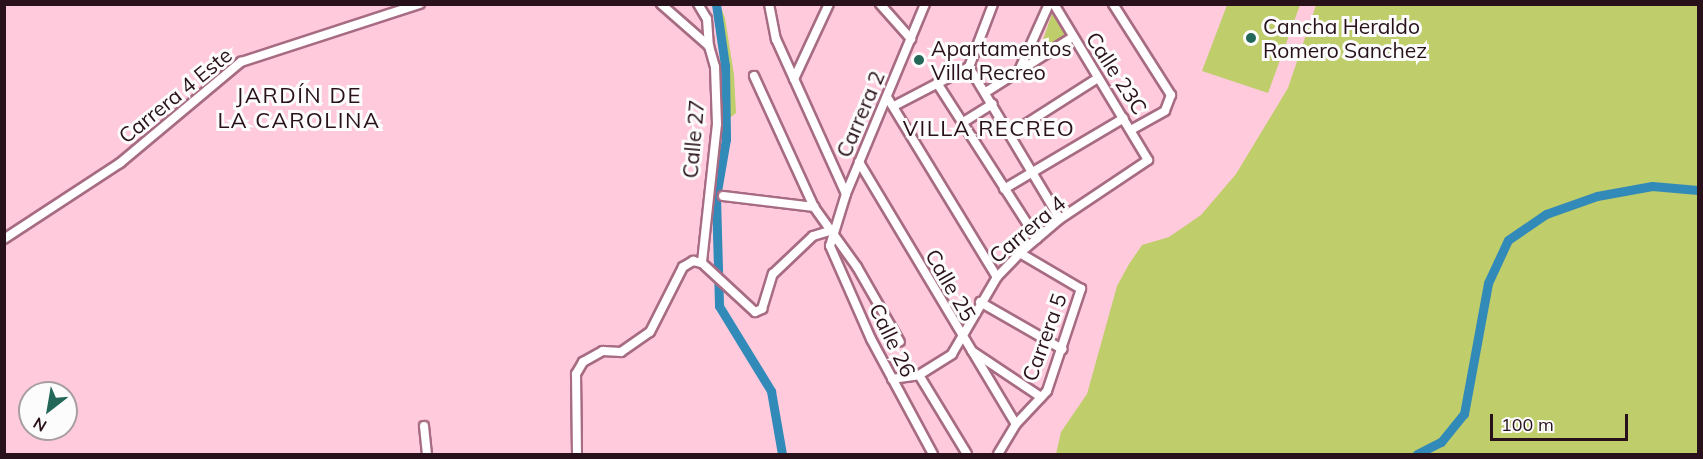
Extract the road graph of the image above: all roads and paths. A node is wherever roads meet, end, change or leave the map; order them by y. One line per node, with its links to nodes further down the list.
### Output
1 (420, 4): 38 (street, Carrera 4 Este)
2 (661, 4): 14 (street)
3 (698, 4): 14 (street)
4 (829, 4): 19 (street)
5 (880, 4): 13 (street)
6 (925, 4): 13 (street, Carrera 2)
7 (993, 4): 15 (street)
8 (1049, 4): 16 (street)
9 (1054, 4): 12 (street, Calle 23C)
10 (1113, 4): 27 (street)
11 (770, 6): 19 (street)
12 (1072, 37): 16 (street); 18 (street, Calle 23C)
13 (911, 39): 22 (street, Carrera 2)
14 (709, 46): 41 (street, Calle 27)
15 (969, 67): 20 (street); 21 (street)
16 (1018, 74): 21 (street)
17 (754, 76): 35 (street)
18 (1098, 78): 25 (street, Calle 23C); 28 (street)
19 (794, 79): 33 (street)
20 (937, 83): 24 (street); 26 (street)
21 (986, 92): 23 (street)
22 (887, 97): 24 (street); 30 (street, Carrera 2)
23 (992, 104): 26 (street); 28 (street)
24 (896, 105): 42 (street)
25 (1124, 118): 27 (street, Calle 23C); 31 (street)
26 (962, 123): 32 (street)
27 (1132, 129): 29 (street, Calle 23C)
28 (1010, 134): 31 (street)
29 (1148, 160): 36 (street, Carrera 4)
30 (859, 162): 33 (street, Carrera 2); 45 (street, Calle 25)
31 (1030, 171): 32 (street); 36 (street)
32 (1004, 189): 39 (street)
33 (846, 194): 37 (street, Carrera 2)
34 (723, 196): 35 (street)
35 (814, 207): 37 (street)
36 (1060, 219): 39 (street, Carrera 4)
37 (832, 234): 41 (street); 44 (street); 48 (street, Calle 26)
38 (4, 239)
39 (1037, 239): 40 (street, Carrera 4)
40 (1020, 253): 42 (street, Carrera 4); 46 (street, Carrera 5)
41 (705, 266): 53 (street)
42 (996, 277): 43 (street, Carrera 4)
43 (980, 302): 45 (street, Carrera 4); 46 (street)
44 (900, 342)
45 (966, 345): 47 (street); 49 (street); 50 (street, Calle 25)
46 (1062, 349): 49 (street, Carrera 5)
47 (919, 375): 48 (street); 55 (street)
48 (892, 379): 54 (street, Calle 26)
49 (1041, 397): 50 (street, Carrera 5)
50 (1016, 424): 56 (street, Carrera 5)
51 (424, 426): 52 (street)
52 (427, 454)
53 (577, 454)
54 (933, 454)
55 (968, 454)
56 (998, 454)

